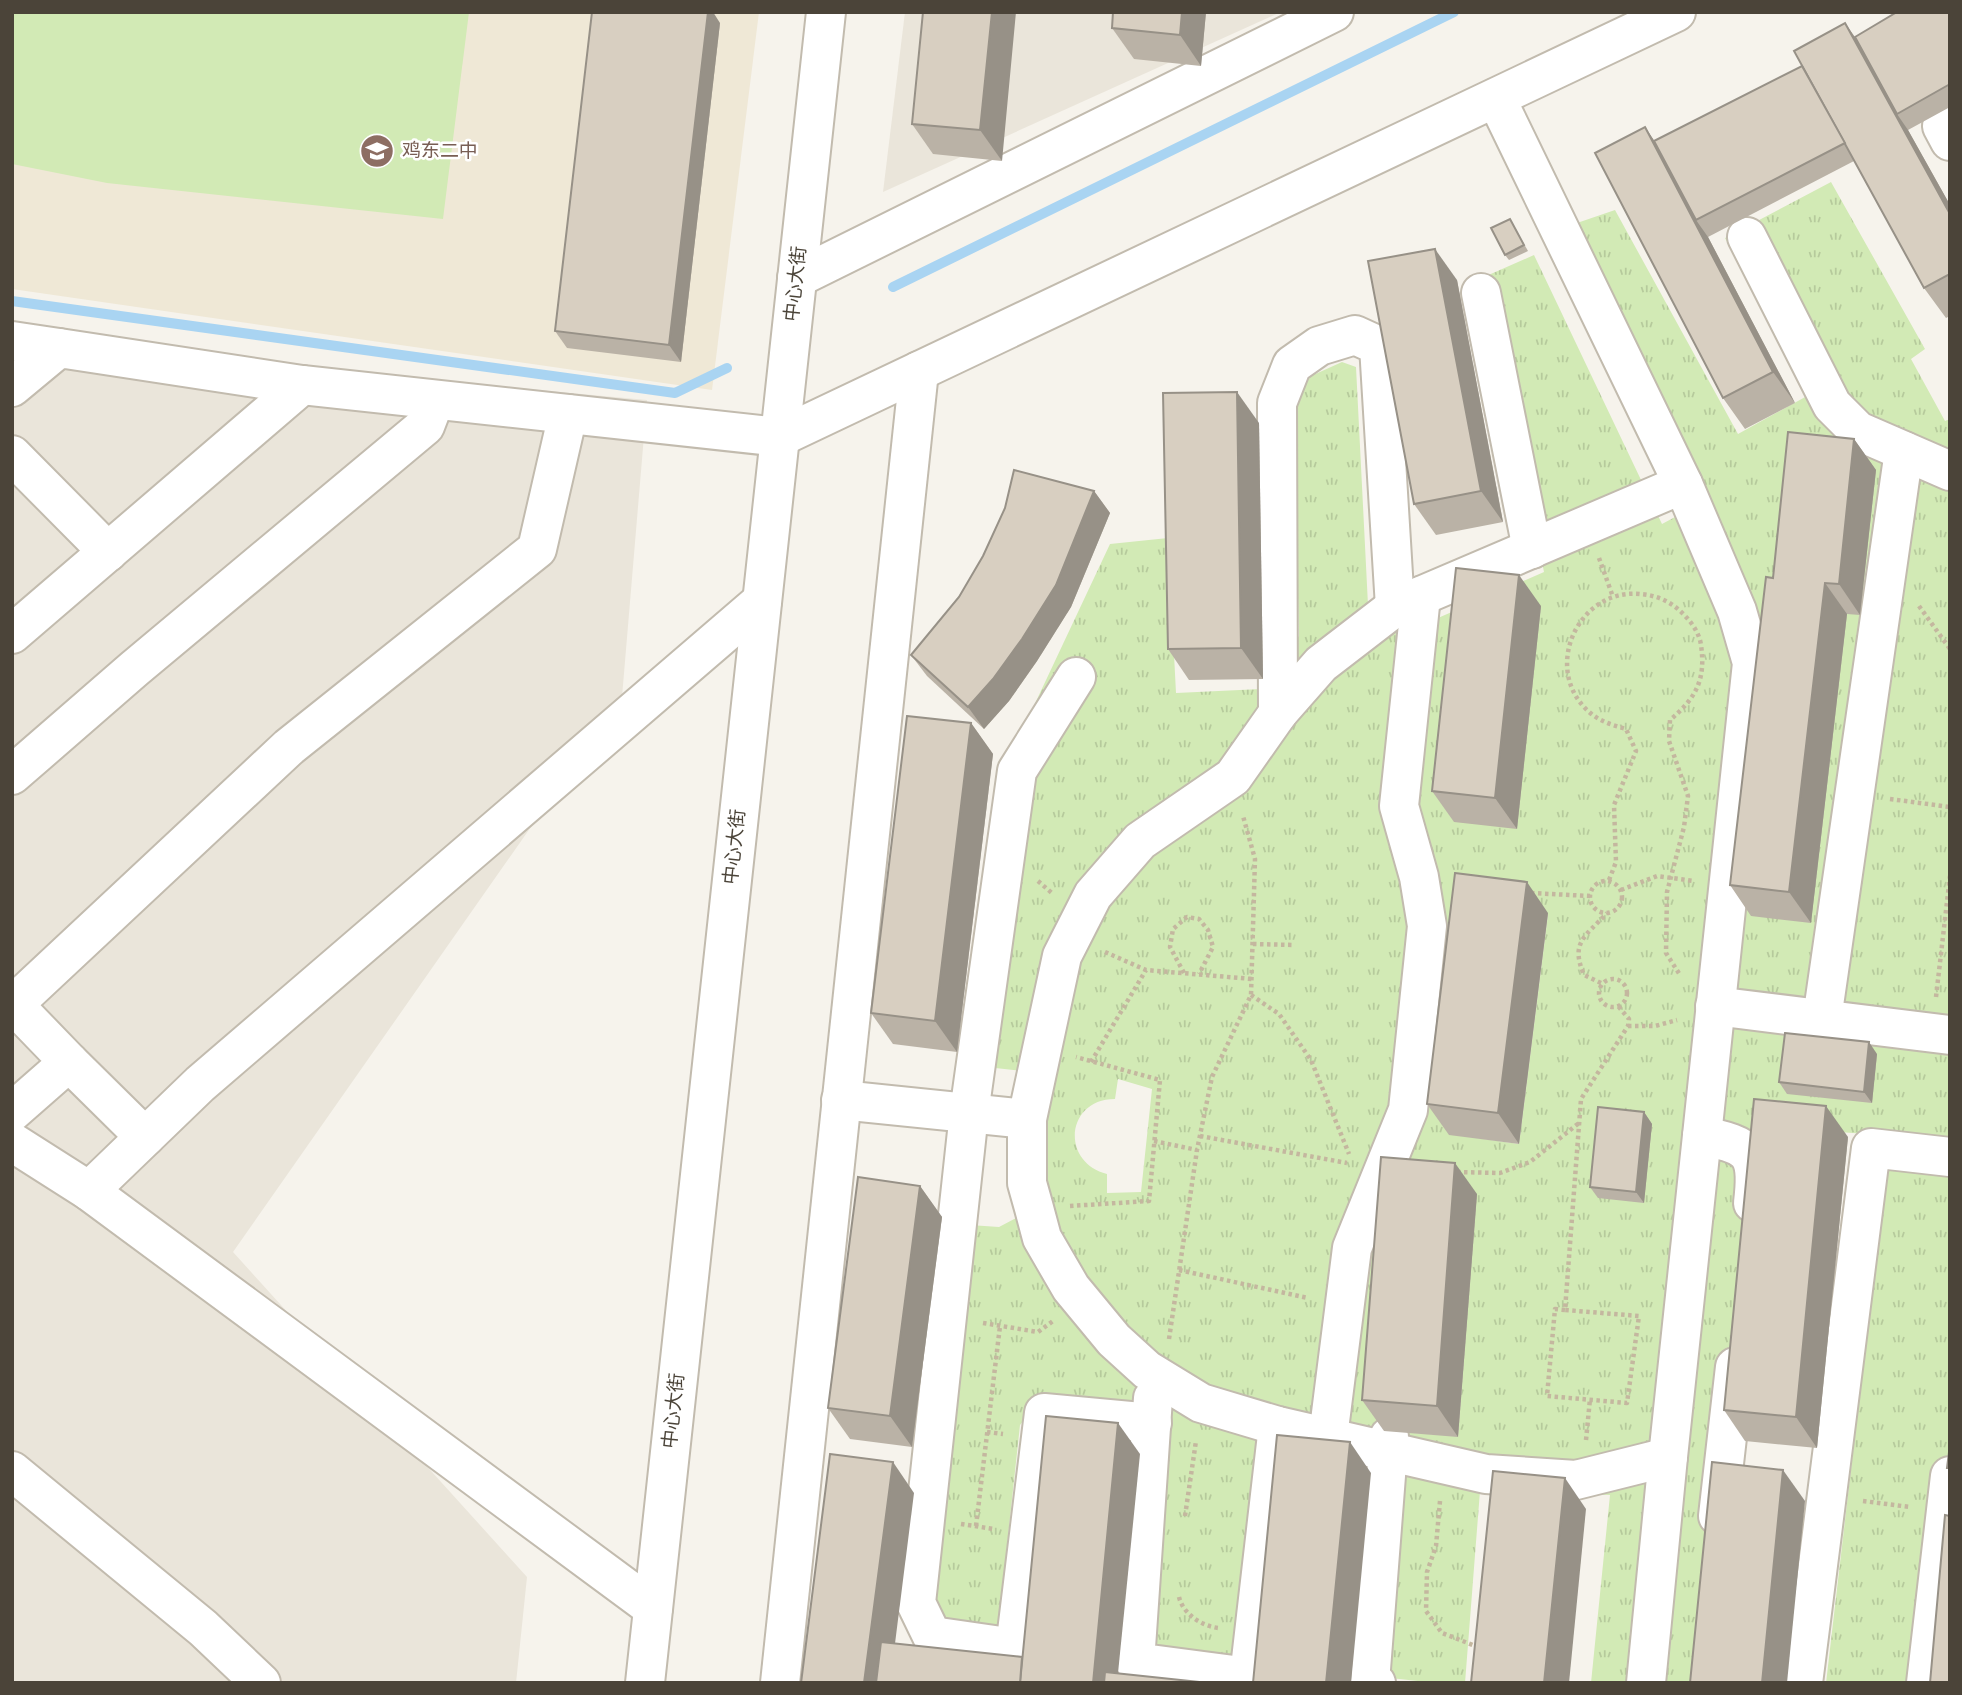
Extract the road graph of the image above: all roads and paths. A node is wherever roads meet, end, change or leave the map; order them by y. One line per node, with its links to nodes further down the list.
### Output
1 (826, 12): 8 (street, 中心大街)
2 (1334, 12): 8 (street)
3 (1676, 12): 4 (street)
4 (1496, 98): 12 (street); 21 (street)
5 (1950, 122): 6 (street)
6 (1950, 141)
7 (1747, 237): 18 (street)
8 (797, 278): 17 (street, 中心大街)
9 (1481, 293): 22 (street)
10 (12, 341): 11 (street)
11 (59, 348): 13 (street); 14 (street)
12 (919, 371): 17 (street); 62 (street)
13 (302, 385): 15 (street); 23 (street)
14 (12, 387)
15 (435, 400): 16 (street); 31 (street)
16 (568, 414): 17 (street); 54 (street)
17 (780, 438): 26 (street, 中心大街)
18 (1904, 451): 20 (street); 33 (street)
19 (12, 455): 23 (street)
20 (1950, 471)
21 (1683, 484): 22 (street); 56 (street)
22 (1532, 548): 27 (street)
23 (108, 552): 28 (street)
24 (1597, 552): 25 (path)
25 (1613, 597): 37 (path); 38 (path)
26 (762, 601): 67 (street); 104 (street, 中心大街)
27 (1408, 601): 30 (street); 30 (street); 78 (street)
28 (17, 620)
29 (1076, 677): 35 (street)
30 (1278, 713): 32 (street)
31 (12, 775)
32 (1233, 777): 44 (street); 45 (path)
33 (1854, 794): 34 (path); 57 (street)
34 (1950, 807)
35 (1006, 853): 44 (path); 64 (street)
36 (1950, 876): 58 (path)
37 (1671, 878): 39 (path); 40 (path); 51 (path)
38 (1609, 880): 40 (path); 42 (path)
39 (1705, 882)
40 (1621, 890): 43 (path)
41 (1525, 893): 42 (path)
42 (1590, 896): 43 (path)
43 (1607, 913): 52 (path)
44 (1077, 928): 47 (path); 59 (street)
45 (1253, 944): 46 (path); 50 (path)
46 (1295, 945)
47 (1146, 970): 48 (path); 61 (path)
48 (1184, 973): 49 (path); 49 (path)
49 (1199, 975): 50 (path)
50 (1252, 979): 53 (path)
51 (1685, 983)
52 (1601, 984): 55 (path); 55 (path)
53 (1251, 995): 70 (path); 72 (path)
54 (13, 1004): 60 (street)
55 (1618, 1006): 79 (path)
56 (1715, 1006): 57 (street); 66 (street)
57 (1822, 1019): 58 (street)
58 (1940, 1019)
59 (1042, 1048): 61 (path); 65 (street)
60 (69, 1062): 63 (street); 67 (street)
61 (1091, 1062): 68 (path)
62 (841, 1100): 64 (street); 109 (street)
63 (12, 1112)
64 (970, 1113): 65 (street); 80 (street)
65 (1027, 1119): 74 (street)
66 (1702, 1136): 75 (street); 91 (street)
67 (145, 1137): 73 (street)
68 (1154, 1141): 70 (path); 74 (path)
69 (12, 1142): 73 (street)
70 (1197, 1150): 76 (path)
71 (1950, 1157): 96 (street)
72 (1354, 1165)
73 (89, 1191): 104 (street)
74 (1034, 1208): 77 (street)
75 (1749, 1241)
76 (1179, 1270): 78 (path); 83 (path)
77 (1082, 1301): 81 (path); 83 (street)
78 (1345, 1306): 88 (street)
79 (1565, 1310): 84 (path); 84 (path)
80 (947, 1316): 81 (path); 98 (street)
81 (1000, 1326): 99 (path)
82 (1738, 1338): 102 (street)
83 (1155, 1375): 85 (street); 86 (street)
84 (1590, 1399): 90 (path)
85 (1201, 1403): 87 (street); 100 (path)
86 (1152, 1423): 101 (street); 105 (street)
87 (1278, 1426): 88 (street); 105 (street)
88 (1328, 1437): 89 (street)
89 (1389, 1444): 92 (street); 110 (street)
90 (1585, 1446)
91 (1668, 1457): 94 (street); 111 (street)
92 (1444, 1464): 94 (street); 106 (path)
93 (12, 1471): 107 (street)
94 (1500, 1475): 97 (street)
95 (1948, 1494): 96 (path); 113 (street)
96 (1827, 1496): 112 (street)
97 (1496, 1515)
98 (925, 1519): 99 (path); 101 (street)
99 (976, 1526): 101 (path)
100 (1184, 1527)
101 (1029, 1534)
102 (1715, 1545)
103 (1178, 1594): 105 (path)
104 (653, 1608): 108 (street, 中心大街)
105 (1254, 1634)
106 (1482, 1648)
107 (261, 1683)
108 (645, 1683)
109 (780, 1683)
110 (1376, 1683)
111 (1646, 1683)
112 (1803, 1683)
113 (1926, 1683)

